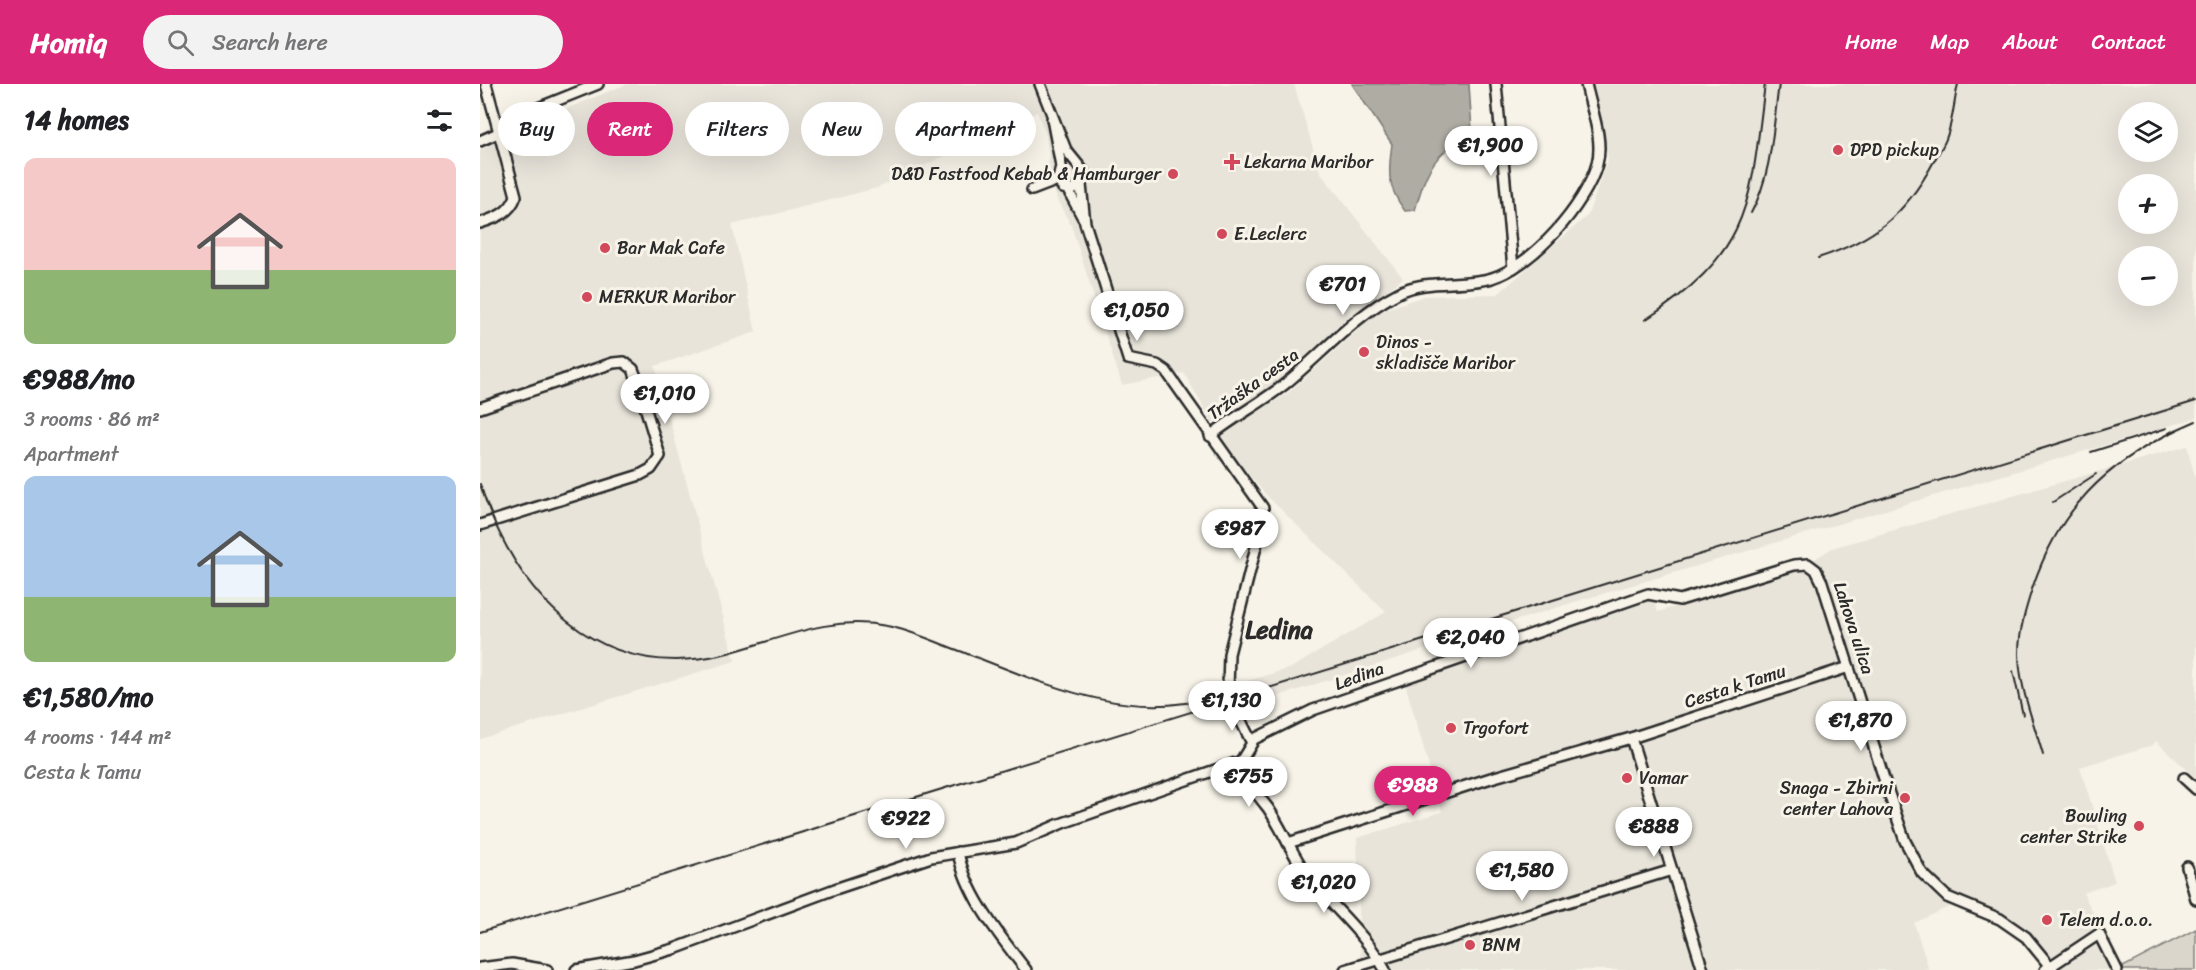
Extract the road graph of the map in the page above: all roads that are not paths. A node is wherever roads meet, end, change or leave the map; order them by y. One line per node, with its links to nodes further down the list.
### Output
1 (486, 84): 8 (street)
2 (598, 84): 6 (street)
3 (1040, 84): 7 (street)
4 (1496, 84): 20 (street)
5 (1586, 84): 20 (street, Tržaška cesta)
6 (558, 102)
7 (1052, 119): 12 (street); 13 (street)
8 (498, 125)
9 (498, 129): 10 (street)
10 (480, 141)
11 (506, 156): 18 (street)
12 (1075, 163): 13 (street); 15 (street)
13 (1061, 166): 14 (street)
14 (1058, 180): 16 (street); 17 (street)
15 (1081, 185): 17 (street); 19 (street)
16 (1032, 190)
17 (1068, 190): 19 (street)
18 (480, 223)
19 (1085, 223): 22 (street, Tržaška cesta)
20 (1512, 268): 22 (street, Tržaška cesta)
21 (480, 408): 23 (street)
22 (1210, 436): 26 (street)
23 (480, 525)
24 (1686, 599): 25 (street, Lahova ulica); 29 (street, Ledina)
25 (1849, 667): 28 (street, Cesta k Tamu); 41 (street, Lahova ulica)
26 (1228, 688)
27 (1236, 711): 29 (street)
28 (1631, 738): 33 (street, Cesta k Tamu); 36 (street)
29 (1252, 740): 30 (street)
30 (1241, 760): 33 (street); 34 (street)
31 (2184, 778): 32 (street)
32 (2196, 789)
33 (1287, 843): 38 (street)
34 (958, 852): 43 (street); 44 (street)
35 (2187, 867): 37 (street)
36 (1672, 870): 38 (street); 47 (street)
37 (2196, 899)
38 (1379, 960): 45 (street); 46 (street)
39 (2115, 967): 41 (street)
40 (480, 968): 42 (street)
41 (2049, 969)
42 (547, 970)
43 (576, 970)
44 (1026, 970)
45 (1345, 970)
46 (1385, 970)
47 (1703, 970)

